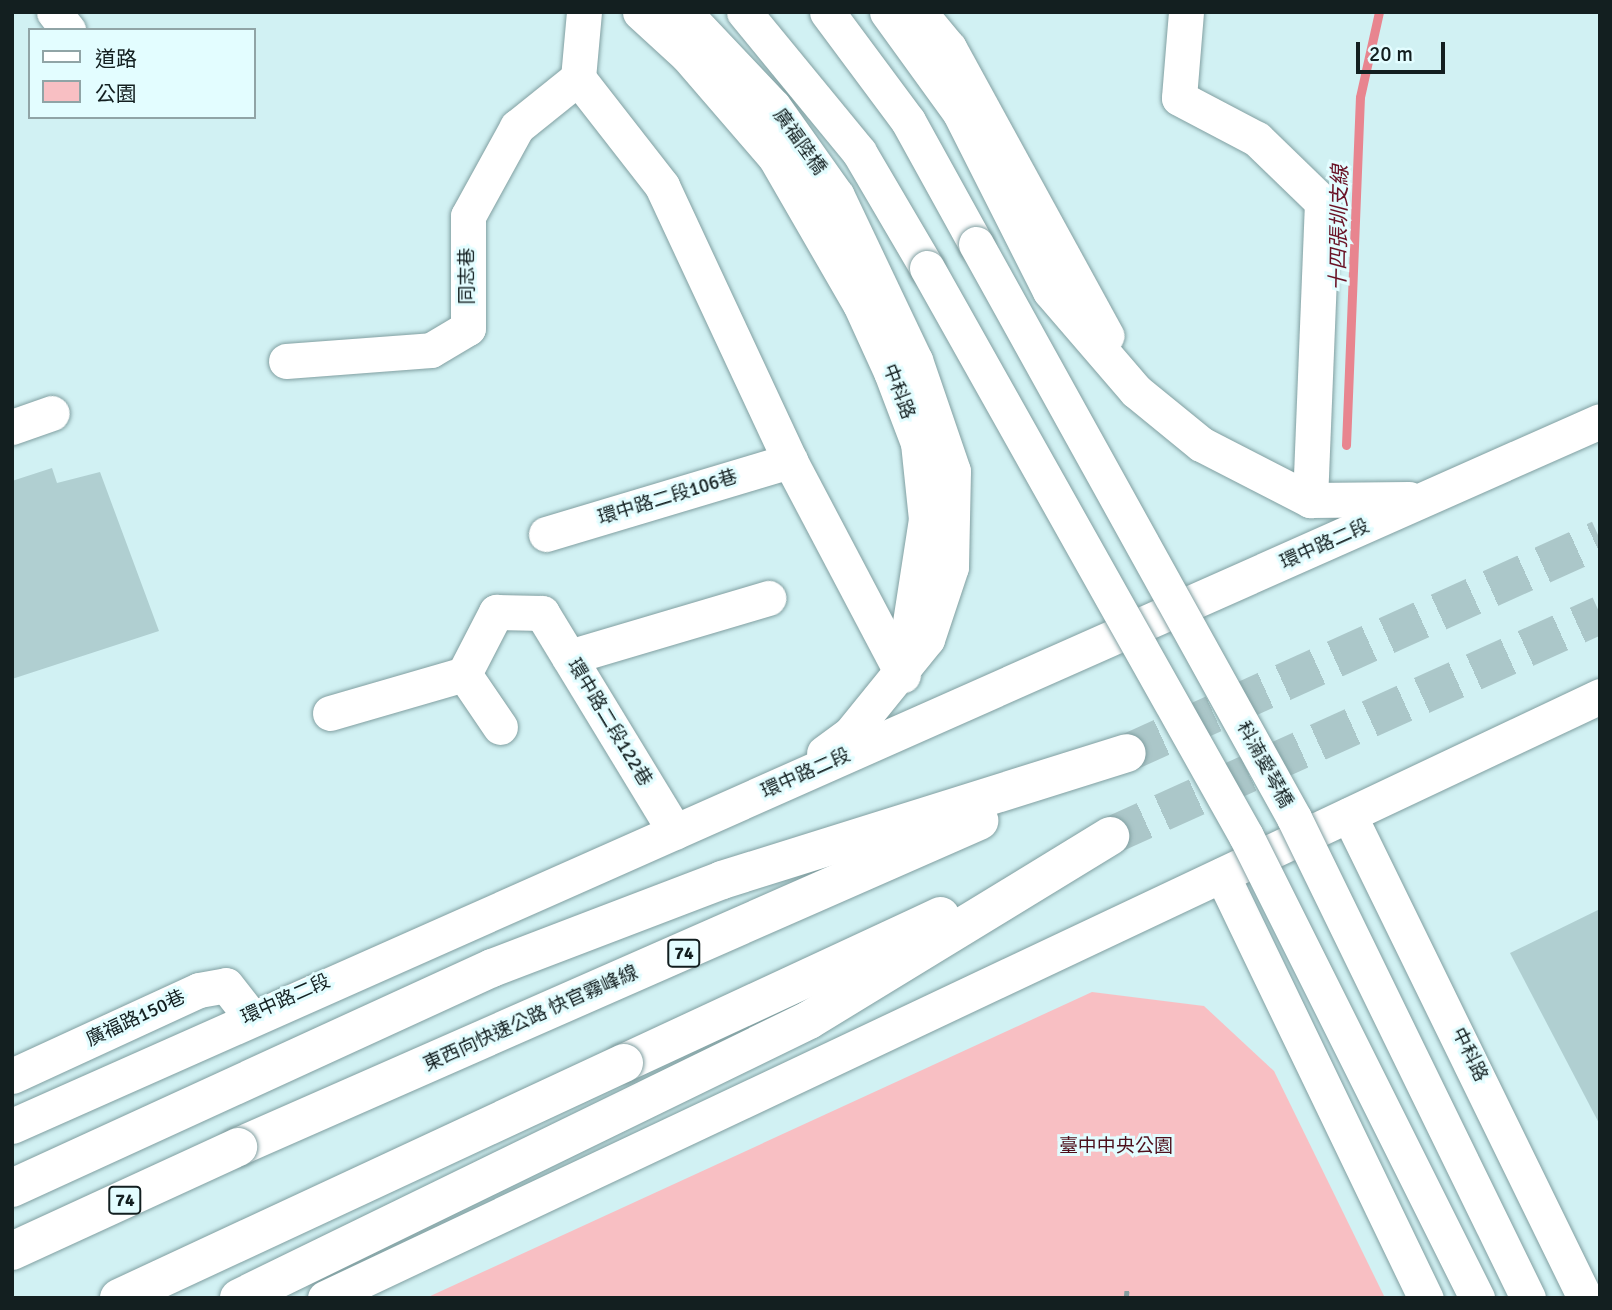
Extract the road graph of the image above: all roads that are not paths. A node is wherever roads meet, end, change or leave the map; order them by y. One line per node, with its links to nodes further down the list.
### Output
1 (54, 12): 10 (street)
2 (584, 12): 11 (street)
3 (640, 12): 23 (street, 中科路)
4 (684, 12): 23 (street, 廣福陸橋)
5 (744, 12): 40 (street, bridge)
6 (827, 12): 41 (street, 科湳愛琴橋, bridge)
7 (887, 12): 18 (street)
8 (919, 12): 18 (street)
9 (1186, 12): 18 (street)
10 (66, 28)
11 (578, 78): 12 (street, 同志巷); 16 (street)
12 (286, 360)
13 (52, 413): 15 (street)
14 (1600, 421): 17 (street, 環中路二段)
15 (12, 427)
16 (790, 461): 19 (street, 環中路二段106巷); 23 (street)
17 (1430, 498): 18 (street); 27 (street, 環中路二段)
18 (1310, 500)
19 (546, 534)
20 (768, 598): 21 (street)
21 (569, 657): 22 (street, 環中路二段122巷); 29 (street, 環中路二段122巷)
22 (464, 674): 25 (street); 26 (street)
23 (903, 675): 27 (street)
24 (1600, 696): 28 (street)
25 (330, 713)
26 (500, 727)
27 (772, 789): 29 (street, 環中路二段)
28 (1349, 815): 30 (street); 42 (street, 中科路)
29 (675, 832): 31 (street, 環中路二段)
30 (1222, 875): 38 (street); 39 (street)
31 (250, 1016): 32 (street, 廣福路150巷); 33 (street, 環中路二段)
32 (12, 1076)
33 (12, 1126)
34 (12, 1188): 35 (highway, 東西向快速公路 快官霧峰線 / 74, bridge)
35 (12, 1251)
36 (119, 1298): 37 (highway, bridge)
37 (239, 1298)
38 (325, 1298)
39 (1426, 1298)
40 (1477, 1298)
41 (1528, 1298)
42 (1585, 1298)

